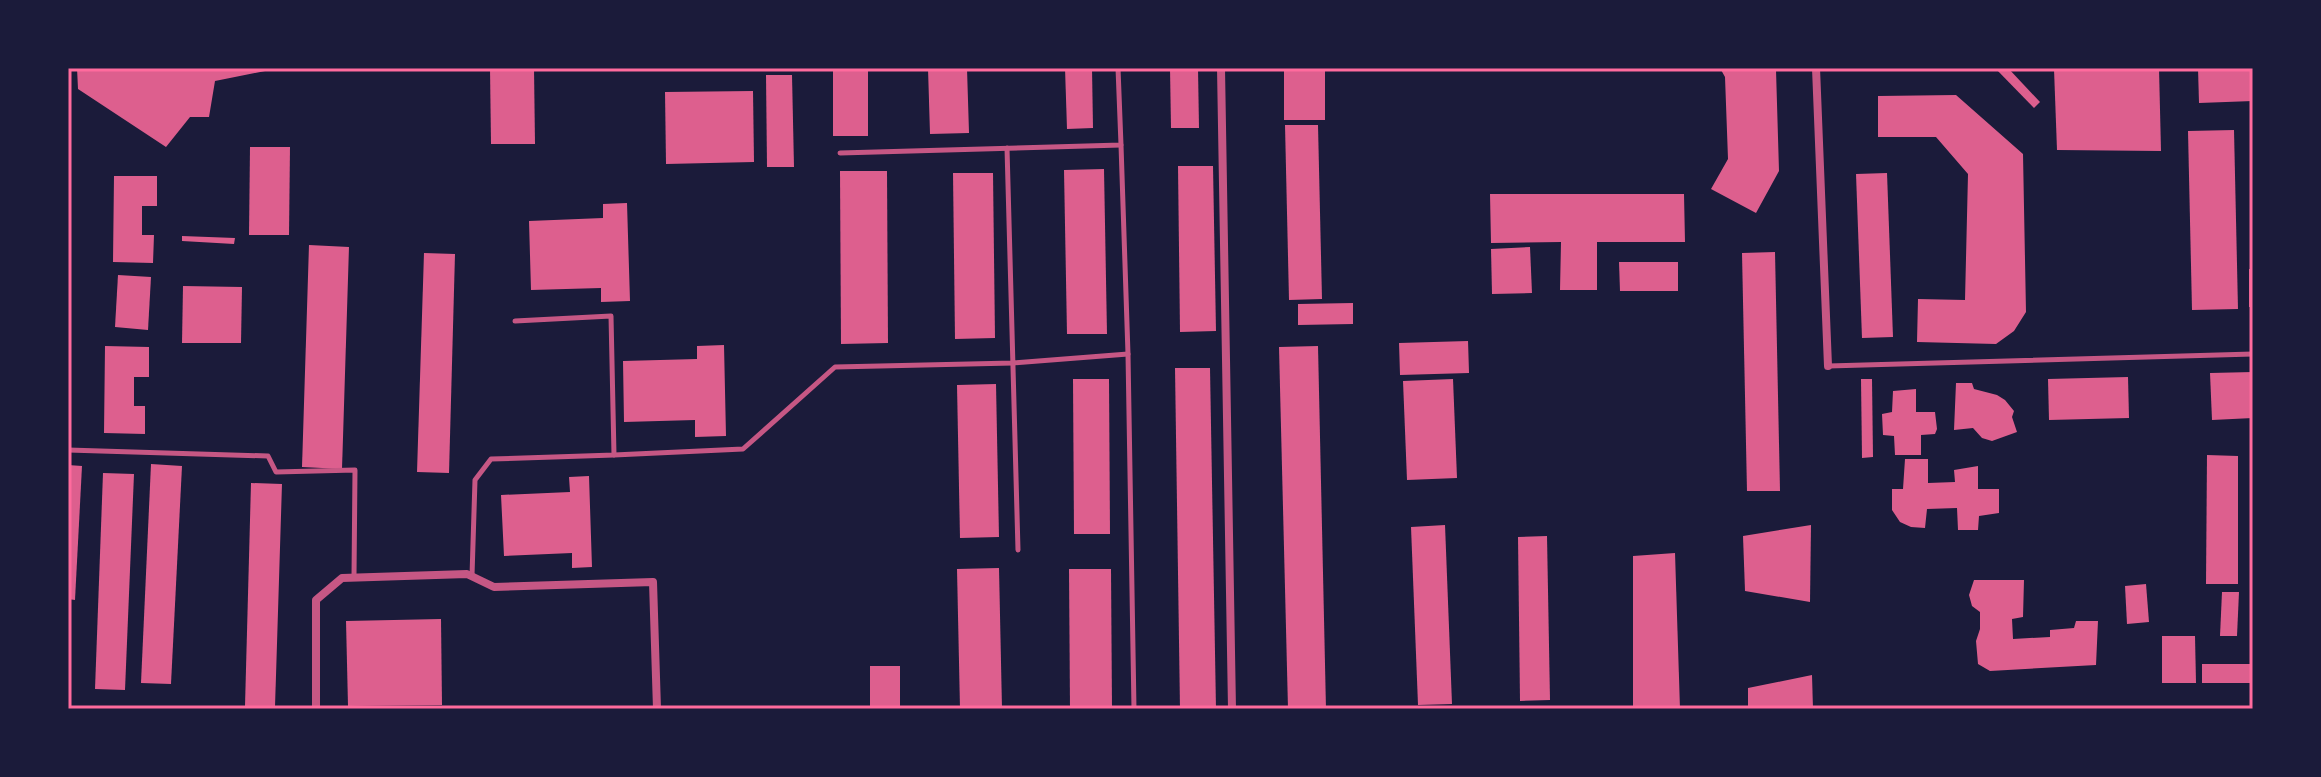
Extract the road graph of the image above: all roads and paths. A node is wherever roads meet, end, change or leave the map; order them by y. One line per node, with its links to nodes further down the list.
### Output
1 (1118, 68): 4 (lane)
2 (1221, 68): 20 (street)
3 (1816, 68): 11 (street)
4 (1121, 145): 5 (lane); 8 (lane)
5 (1007, 148): 6 (lane); 10 (lane)
6 (840, 153)
7 (515, 321): 13 (lane)
8 (1128, 354): 10 (lane); 19 (lane)
9 (2253, 354): 11 (lane)
10 (1013, 363): 13 (lane); 14 (lane)
11 (1828, 366)
12 (68, 450): 16 (lane)
13 (614, 455): 15 (lane)
14 (1018, 550)
15 (472, 576): 16 (street); 18 (street)
16 (354, 577): 17 (street)
17 (316, 709)
18 (657, 709)
19 (1134, 709)
20 (1232, 709)

